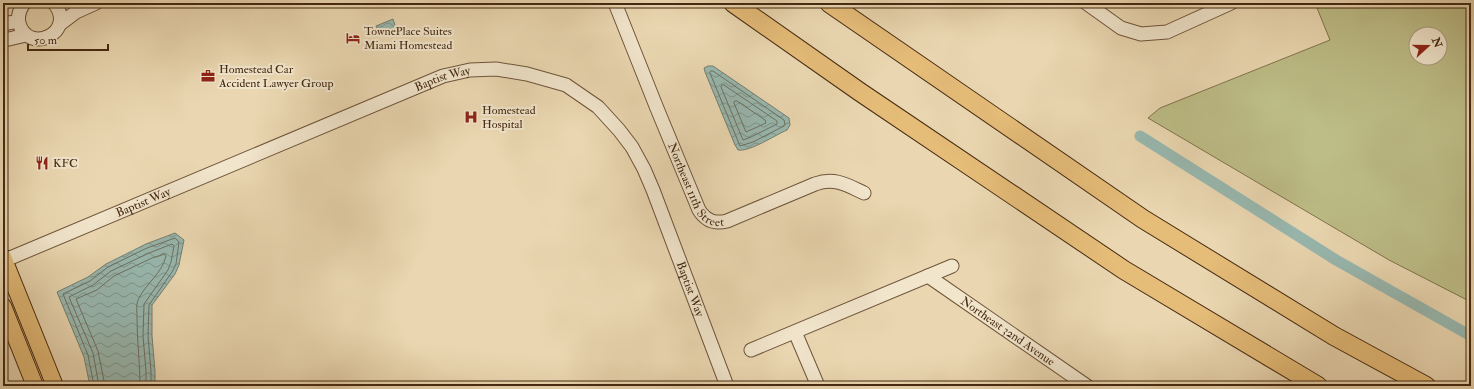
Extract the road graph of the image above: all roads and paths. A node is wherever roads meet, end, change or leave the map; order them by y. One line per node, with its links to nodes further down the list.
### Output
1 (24, 3): 10 (street)
2 (54, 3): 12 (street)
3 (96, 3): 12 (street)
4 (615, 3): 15 (street, Northeast 11th Street)
5 (733, 3): 27 (highway)
6 (829, 3): 28 (highway)
7 (1086, 3): 9 (street)
8 (1231, 3): 9 (street)
9 (1215, 6)
10 (18, 20): 11 (street); 13 (street)
11 (3, 22)
12 (60, 24): 13 (street)
13 (26, 35): 14 (street)
14 (3, 39)
15 (864, 193)
16 (3, 260): 23 (main road); 24 (street, Baptist Way)
17 (952, 266): 18 (street)
18 (928, 276): 20 (street); 26 (street, Northeast 32nd Avenue)
19 (3, 306): 22 (main road)
20 (795, 332): 21 (street); 25 (street)
21 (751, 350)
22 (35, 386)
23 (55, 386)
24 (726, 386)
25 (818, 386)
26 (1087, 386)
27 (1318, 386)
28 (1426, 386)

